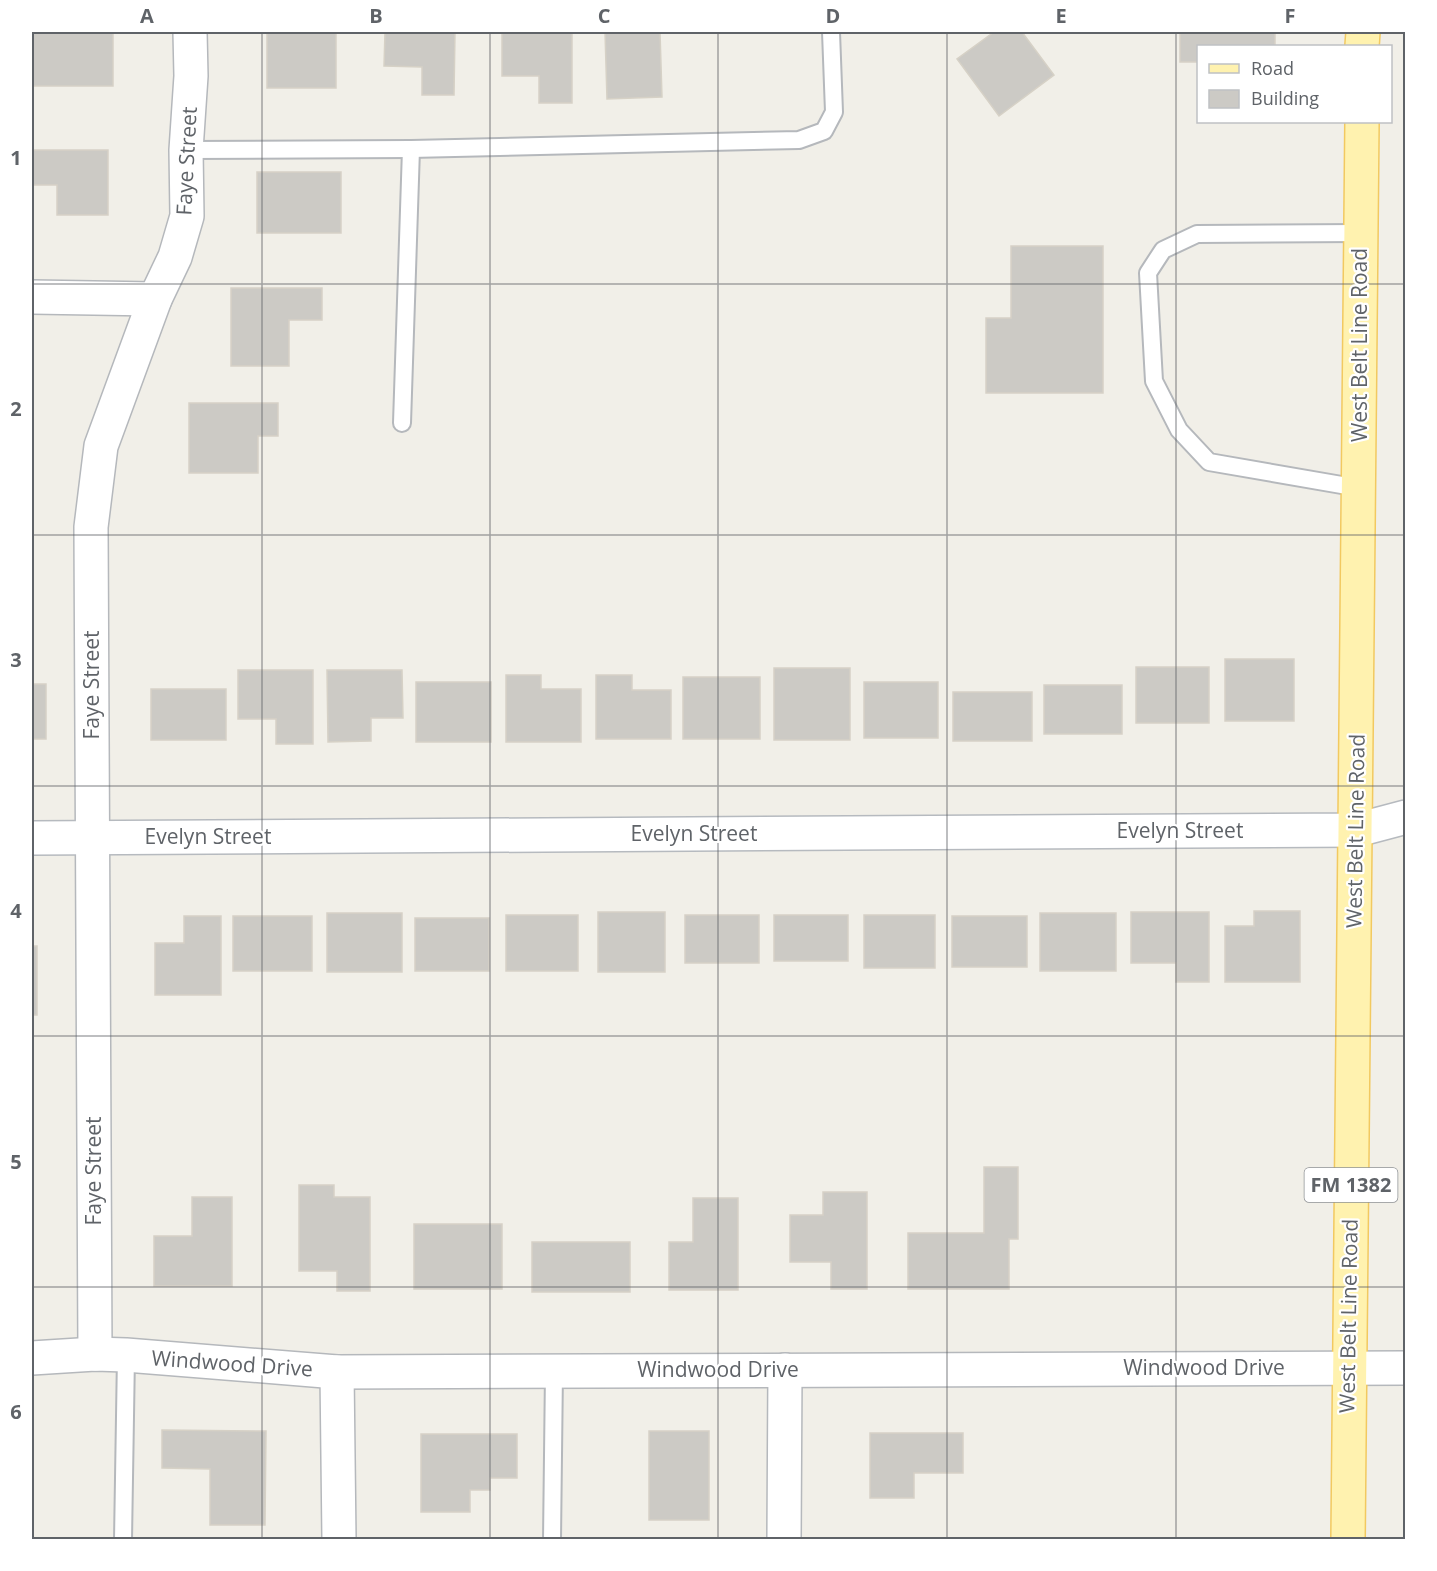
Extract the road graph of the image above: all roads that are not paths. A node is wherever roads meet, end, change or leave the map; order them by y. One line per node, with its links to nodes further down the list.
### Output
1 (190, 32): 5 (street, Faye Street)
2 (831, 32): 4 (lane)
3 (1362, 123): 6 (main road, West Belt Line Road / FM 1382)
4 (411, 149): 5 (lane); 9 (lane)
5 (186, 150): 8 (street, Faye Street)
6 (1361, 233): 10 (main road, West Belt Line Road / FM 1382); 10 (lane)
7 (32, 297): 8 (street)
8 (155, 299): 14 (street, Faye Street)
9 (402, 423)
10 (1359, 488): 12 (main road, West Belt Line Road / FM 1382)
11 (1406, 817): 12 (street)
12 (1357, 830): 14 (street, Evelyn Street); 15 (street); 18 (main road, West Belt Line Road / FM 1382)
13 (32, 838): 14 (street, Evelyn Street)
14 (93, 838): 16 (street, Faye Street)
15 (1406, 843)
16 (110, 1355): 17 (street, Windwood Drive); 22 (street, Windwood Drive); 23 (lane)
17 (32, 1358)
18 (1348, 1367): 19 (street, Windwood Drive); 20 (street, Windwood Drive); 27 (main road, West Belt Line Road / FM 1382)
19 (1406, 1368)
20 (785, 1370): 21 (street, Windwood Drive); 26 (street)
21 (554, 1371): 22 (street, Windwood Drive); 25 (lane)
22 (338, 1372): 24 (street)
23 (123, 1539)
24 (339, 1539)
25 (552, 1539)
26 (784, 1539)
27 (1348, 1539)

